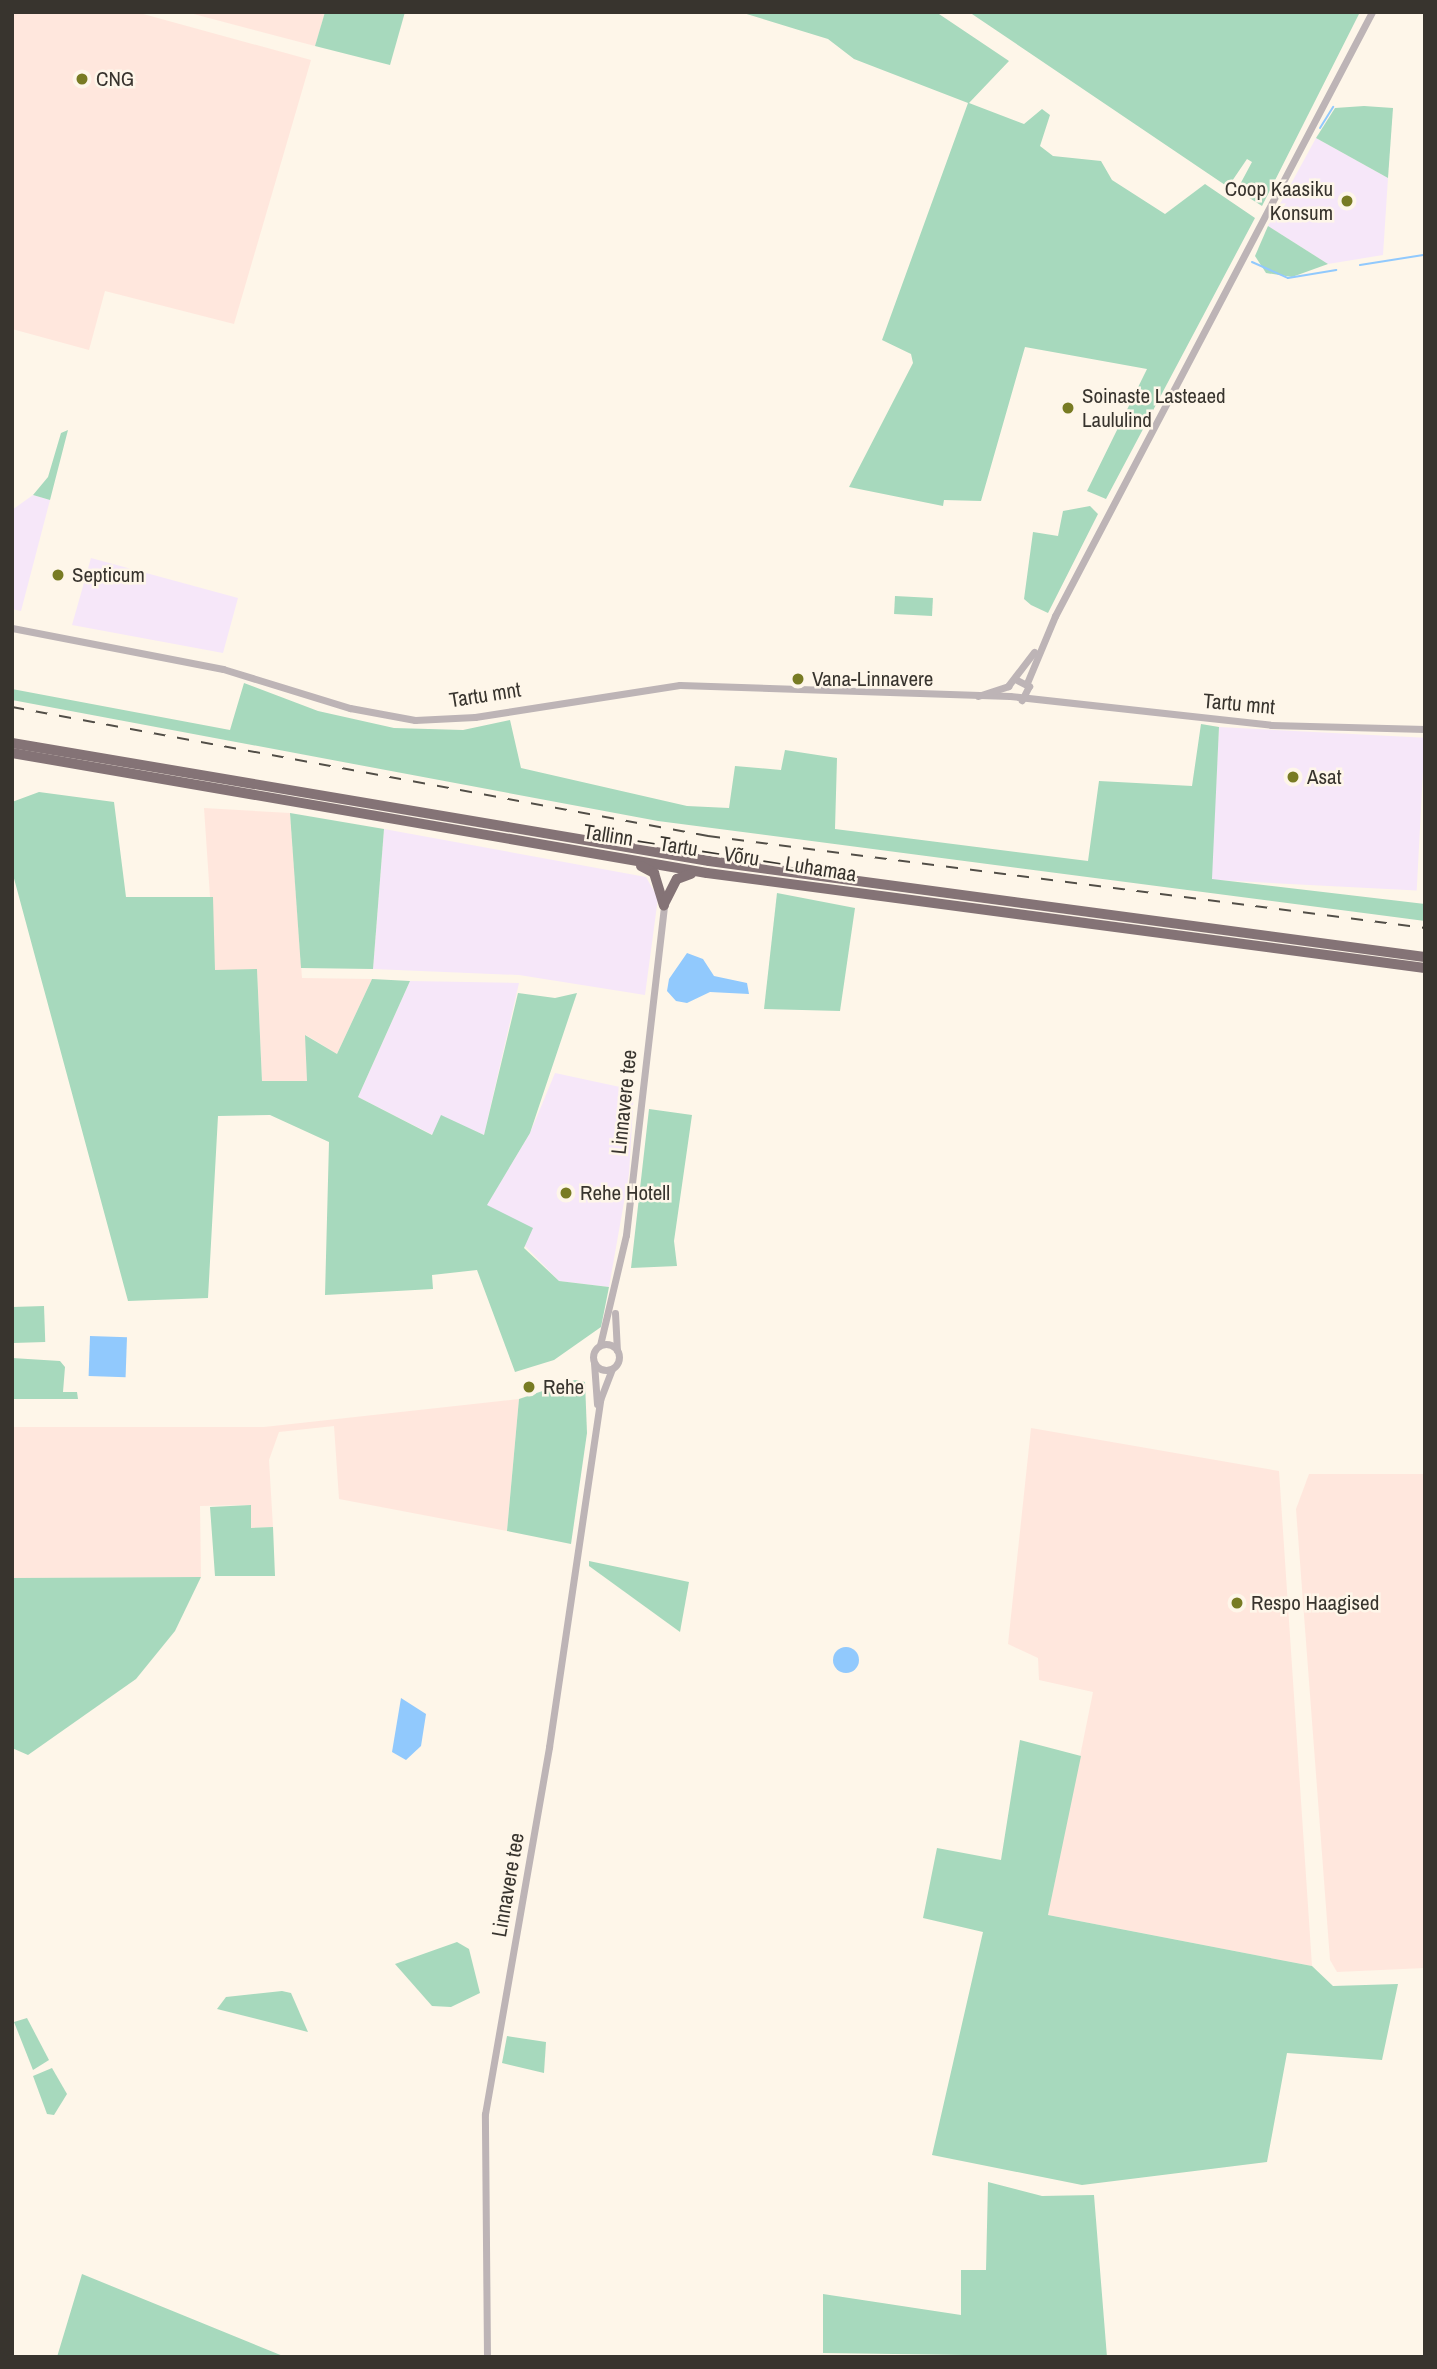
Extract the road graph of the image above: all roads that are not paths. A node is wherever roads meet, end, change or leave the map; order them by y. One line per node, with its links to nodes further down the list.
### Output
1 (1371, 12): 3 (street)
2 (12, 628): 7 (street, Tartu mnt)
3 (1041, 642): 4 (street); 5 (street)
4 (1015, 679): 5 (street, Tartu mnt); 6 (street)
5 (1028, 686): 9 (street); 10 (street, Tartu mnt)
6 (1008, 687): 7 (street, Tartu mnt); 8 (street)
7 (973, 696): 8 (street, Tartu mnt)
8 (1010, 696): 9 (street, Tartu mnt)
9 (1022, 700): 10 (street, Tartu mnt)
10 (1050, 703): 11 (street, Tartu mnt)
11 (1425, 729)
12 (13, 745): 13 (highway, Tallinn — Tartu — Võru — Luhamaa); 16 (highway, Tallinn — Tartu — Võru — Luhamaa)
13 (625, 860): 14 (highway, Tallinn — Tartu — Võru — Luhamaa); 15 (highway)
14 (707, 873): 15 (highway); 17 (highway, Tallinn — Tartu — Võru — Luhamaa)
15 (664, 905): 18 (street, Linnavere tee)
16 (1425, 957)
17 (1425, 968)
18 (615, 1302): 19 (street, Linnavere tee); 20 (street, Linnavere tee)
19 (600, 1345): 20 (street); 21 (street, Linnavere tee)
20 (617, 1350): 22 (street, Linnavere tee)
21 (594, 1363): 22 (street); 23 (street, Linnavere tee)
22 (612, 1368): 23 (street, Linnavere tee)
23 (597, 1422): 24 (street, Linnavere tee)
24 (487, 2357)

